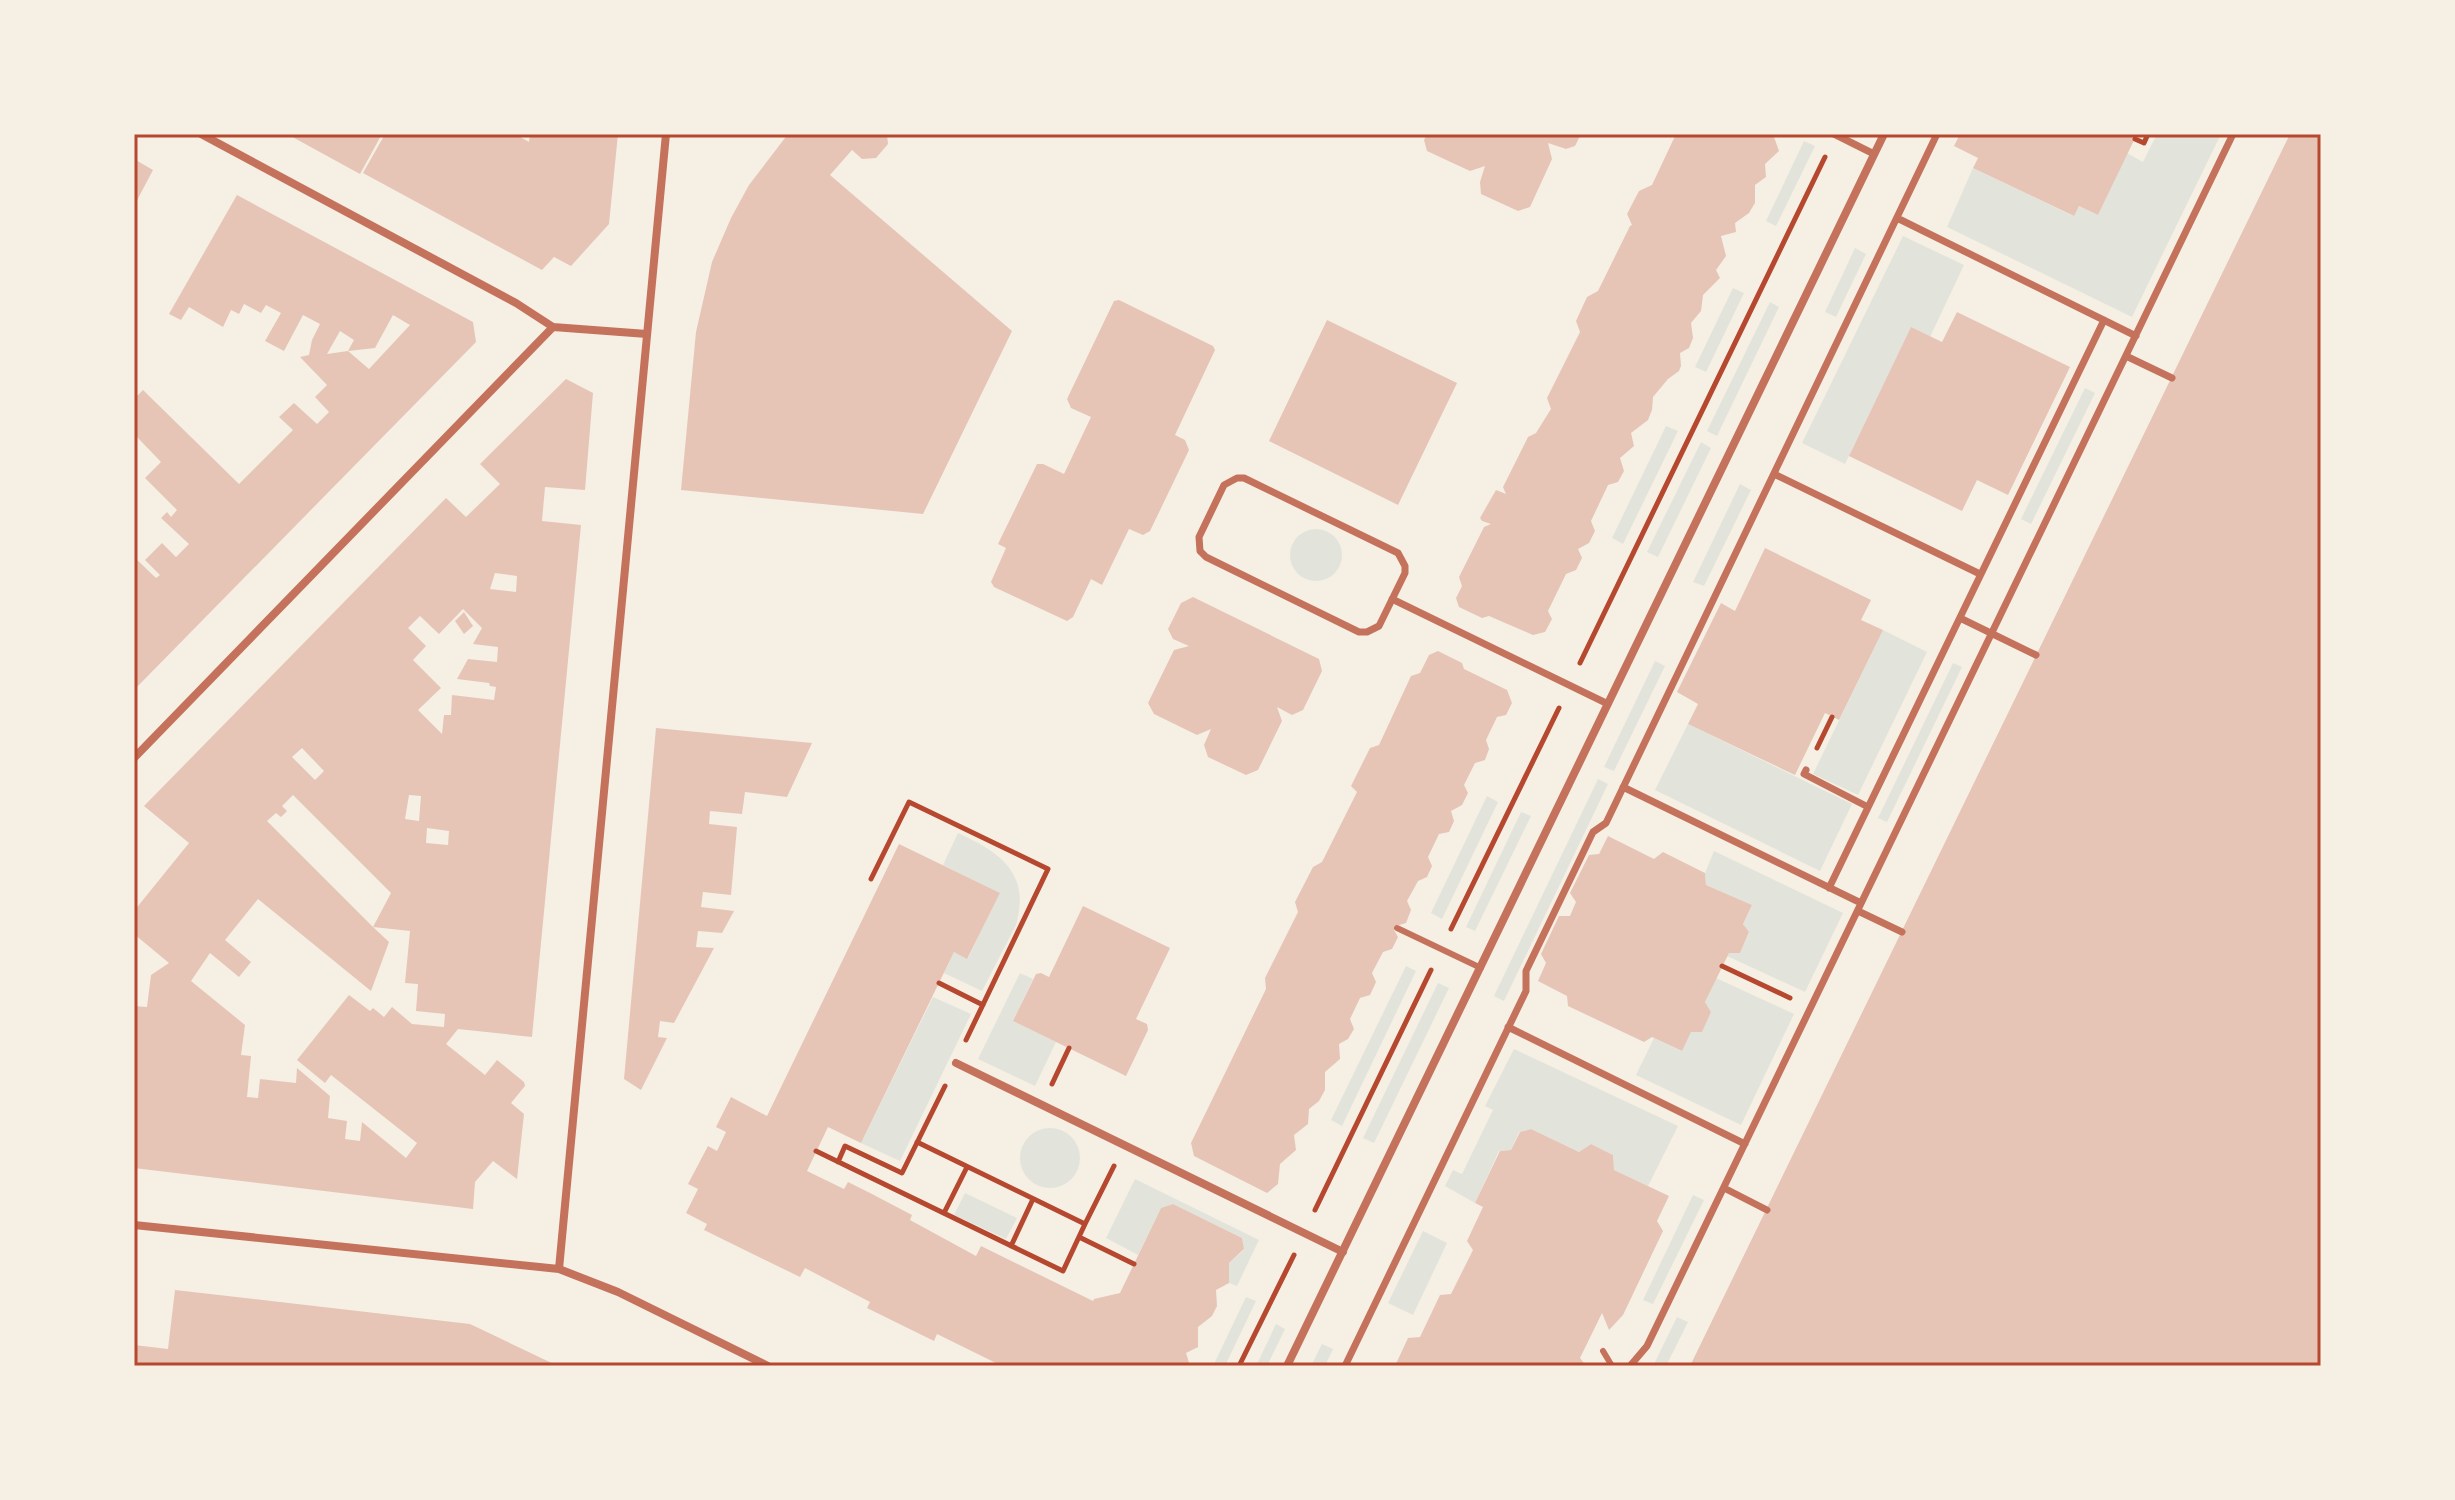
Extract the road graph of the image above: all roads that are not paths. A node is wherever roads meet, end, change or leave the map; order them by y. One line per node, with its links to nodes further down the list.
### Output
1 (201, 134): 10 (street)
2 (666, 134): 11 (street)
3 (1835, 134): 7 (street)
4 (1884, 134): 7 (street)
5 (1937, 134): 8 (street)
6 (2233, 134): 12 (street)
7 (1874, 154): 21 (street)
8 (1897, 218): 9 (street); 15 (street)
9 (2104, 320): 12 (street); 16 (street)
10 (553, 327): 11 (street); 22 (street)
11 (647, 334): 40 (street)
12 (2136, 336): 13 (street)
13 (2126, 356): 14 (street); 19 (street)
14 (2172, 378)
15 (1774, 474): 16 (street); 24 (street)
16 (1980, 574): 18 (street)
17 (1392, 599): 17 (street); 21 (street)
18 (1960, 618): 19 (street); 25 (street)
19 (1992, 633): 20 (street); 27 (street)
20 (2036, 655)
21 (1608, 704): 30 (street)
22 (134, 758)
23 (1806, 770): 25 (street)
24 (1623, 787): 26 (street); 33 (street)
25 (1868, 807): 26 (street)
26 (1829, 888): 27 (street)
27 (1859, 907): 29 (street); 32 (street)
28 (1397, 928): 30 (lane)
29 (1902, 932)
30 (1481, 968): 39 (street)
31 (1800, 1003): 32 (street)
32 (1810, 1008): 35 (street)
33 (1508, 1027): 35 (street); 44 (street)
34 (956, 1063): 39 (street)
35 (1745, 1144): 36 (street)
36 (1724, 1188): 37 (street); 46 (street)
37 (1767, 1210)
38 (134, 1225): 40 (street)
39 (1343, 1252): 43 (street)
40 (559, 1269): 42 (street)
41 (1603, 1351): 45 (lane)
42 (768, 1366)
43 (1287, 1366)
44 (1345, 1366)
45 (1612, 1366)
46 (1630, 1366)

